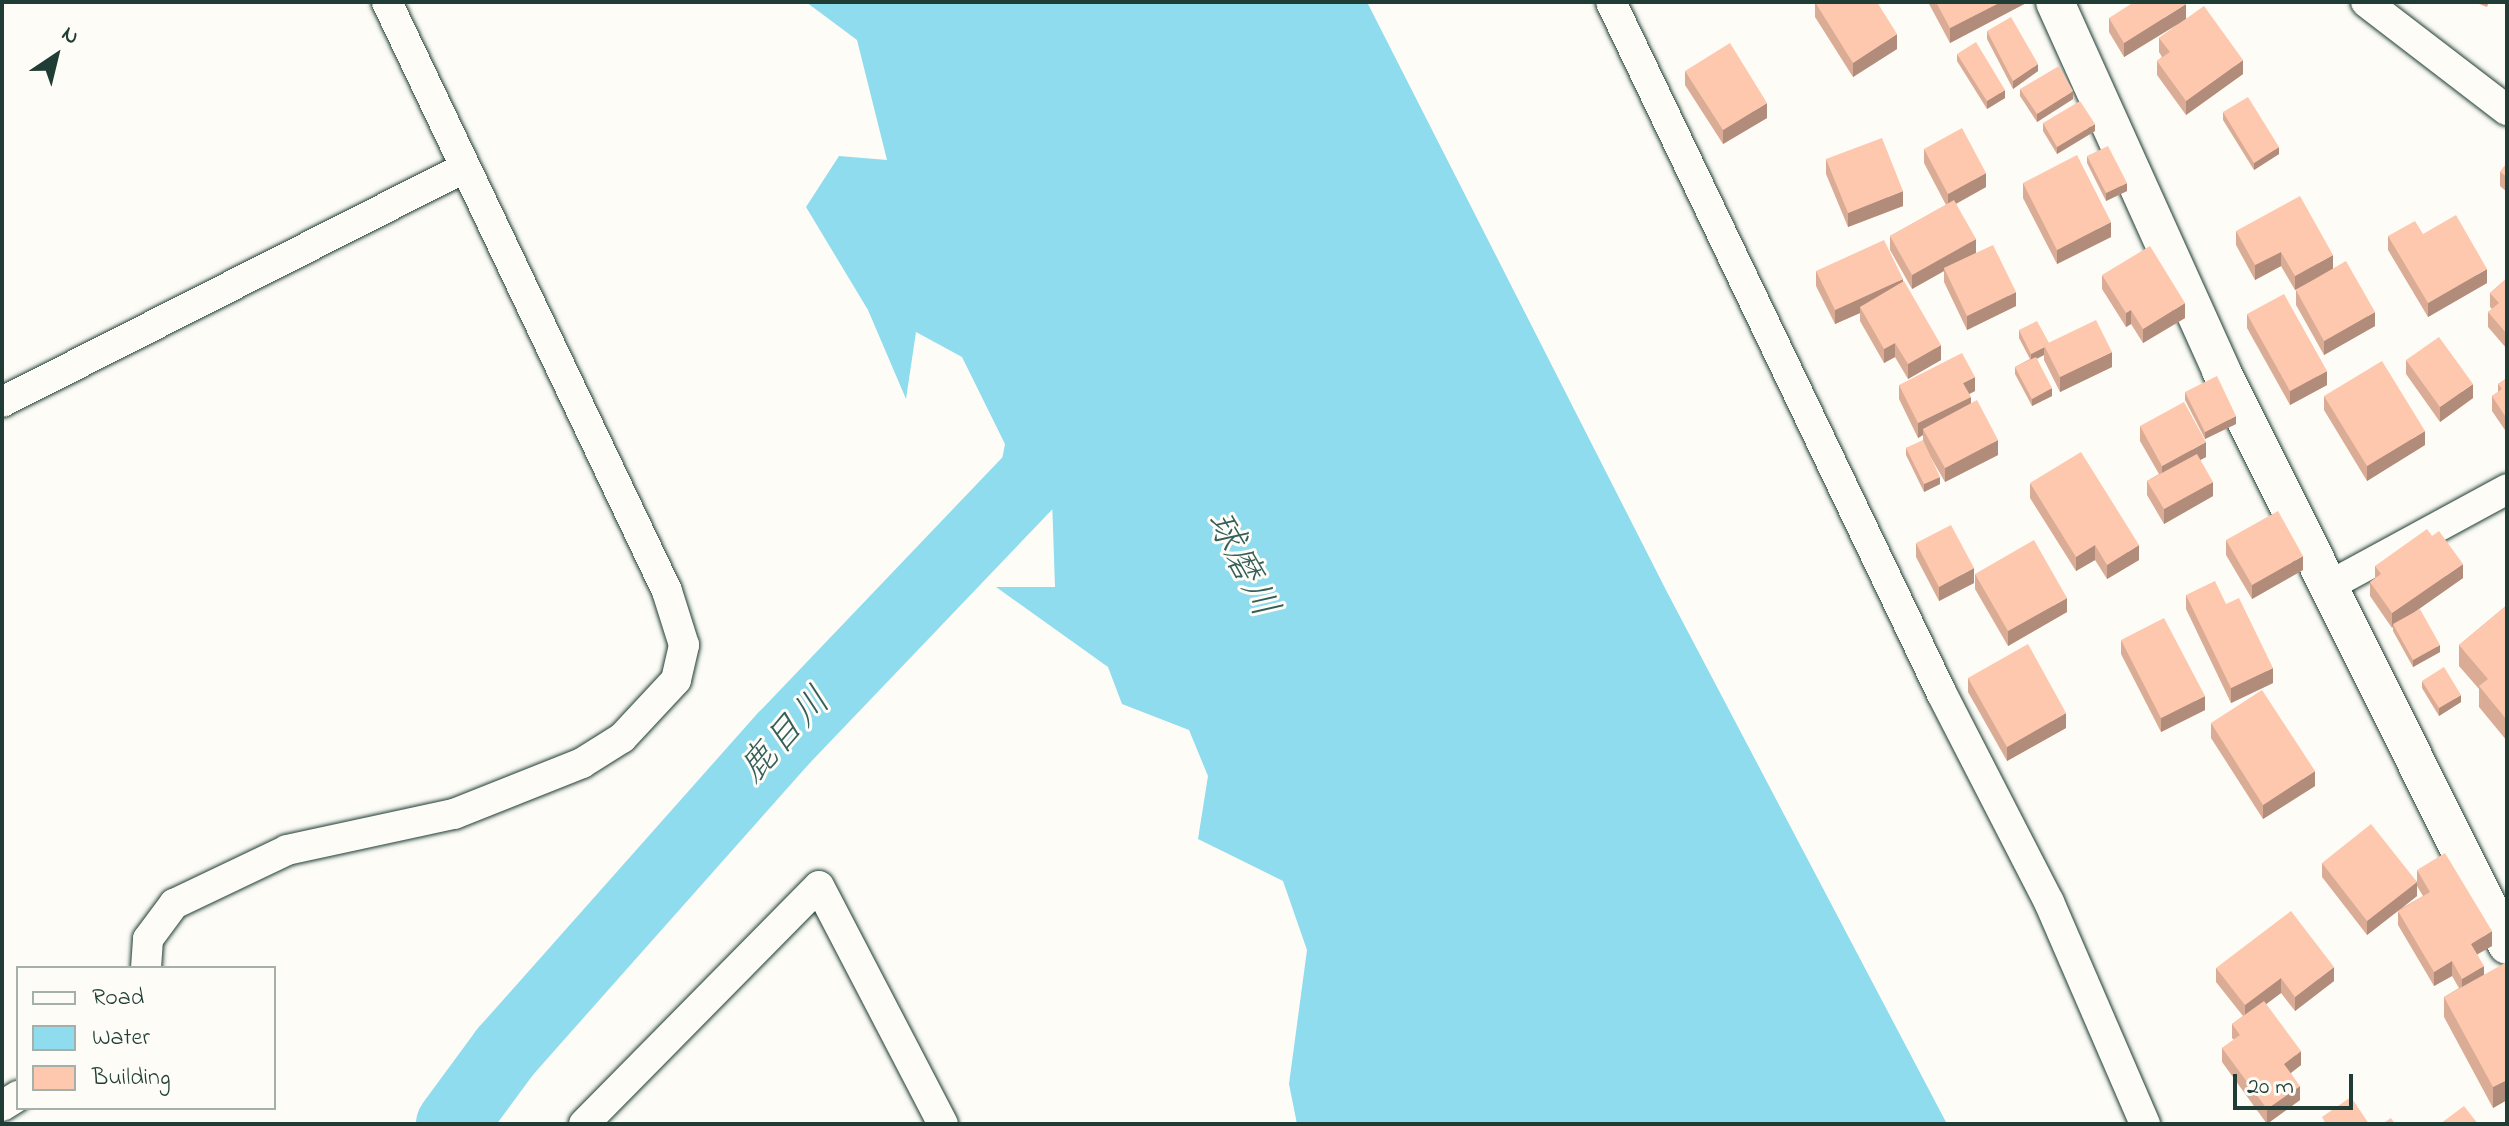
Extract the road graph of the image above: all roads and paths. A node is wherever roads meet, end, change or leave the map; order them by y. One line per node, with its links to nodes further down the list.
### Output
1 (387, 2): 6 (street)
2 (1611, 2): 14 (street)
3 (2055, 2): 9 (street)
4 (2366, 2): 5 (street)
5 (2507, 110)
6 (462, 169): 7 (street); 11 (street)
7 (2, 402)
8 (2507, 489): 9 (street)
9 (2325, 588): 10 (street)
10 (2507, 945)
11 (146, 966)
12 (584, 1124): 13 (street)
13 (943, 1124)
14 (2145, 1124)

